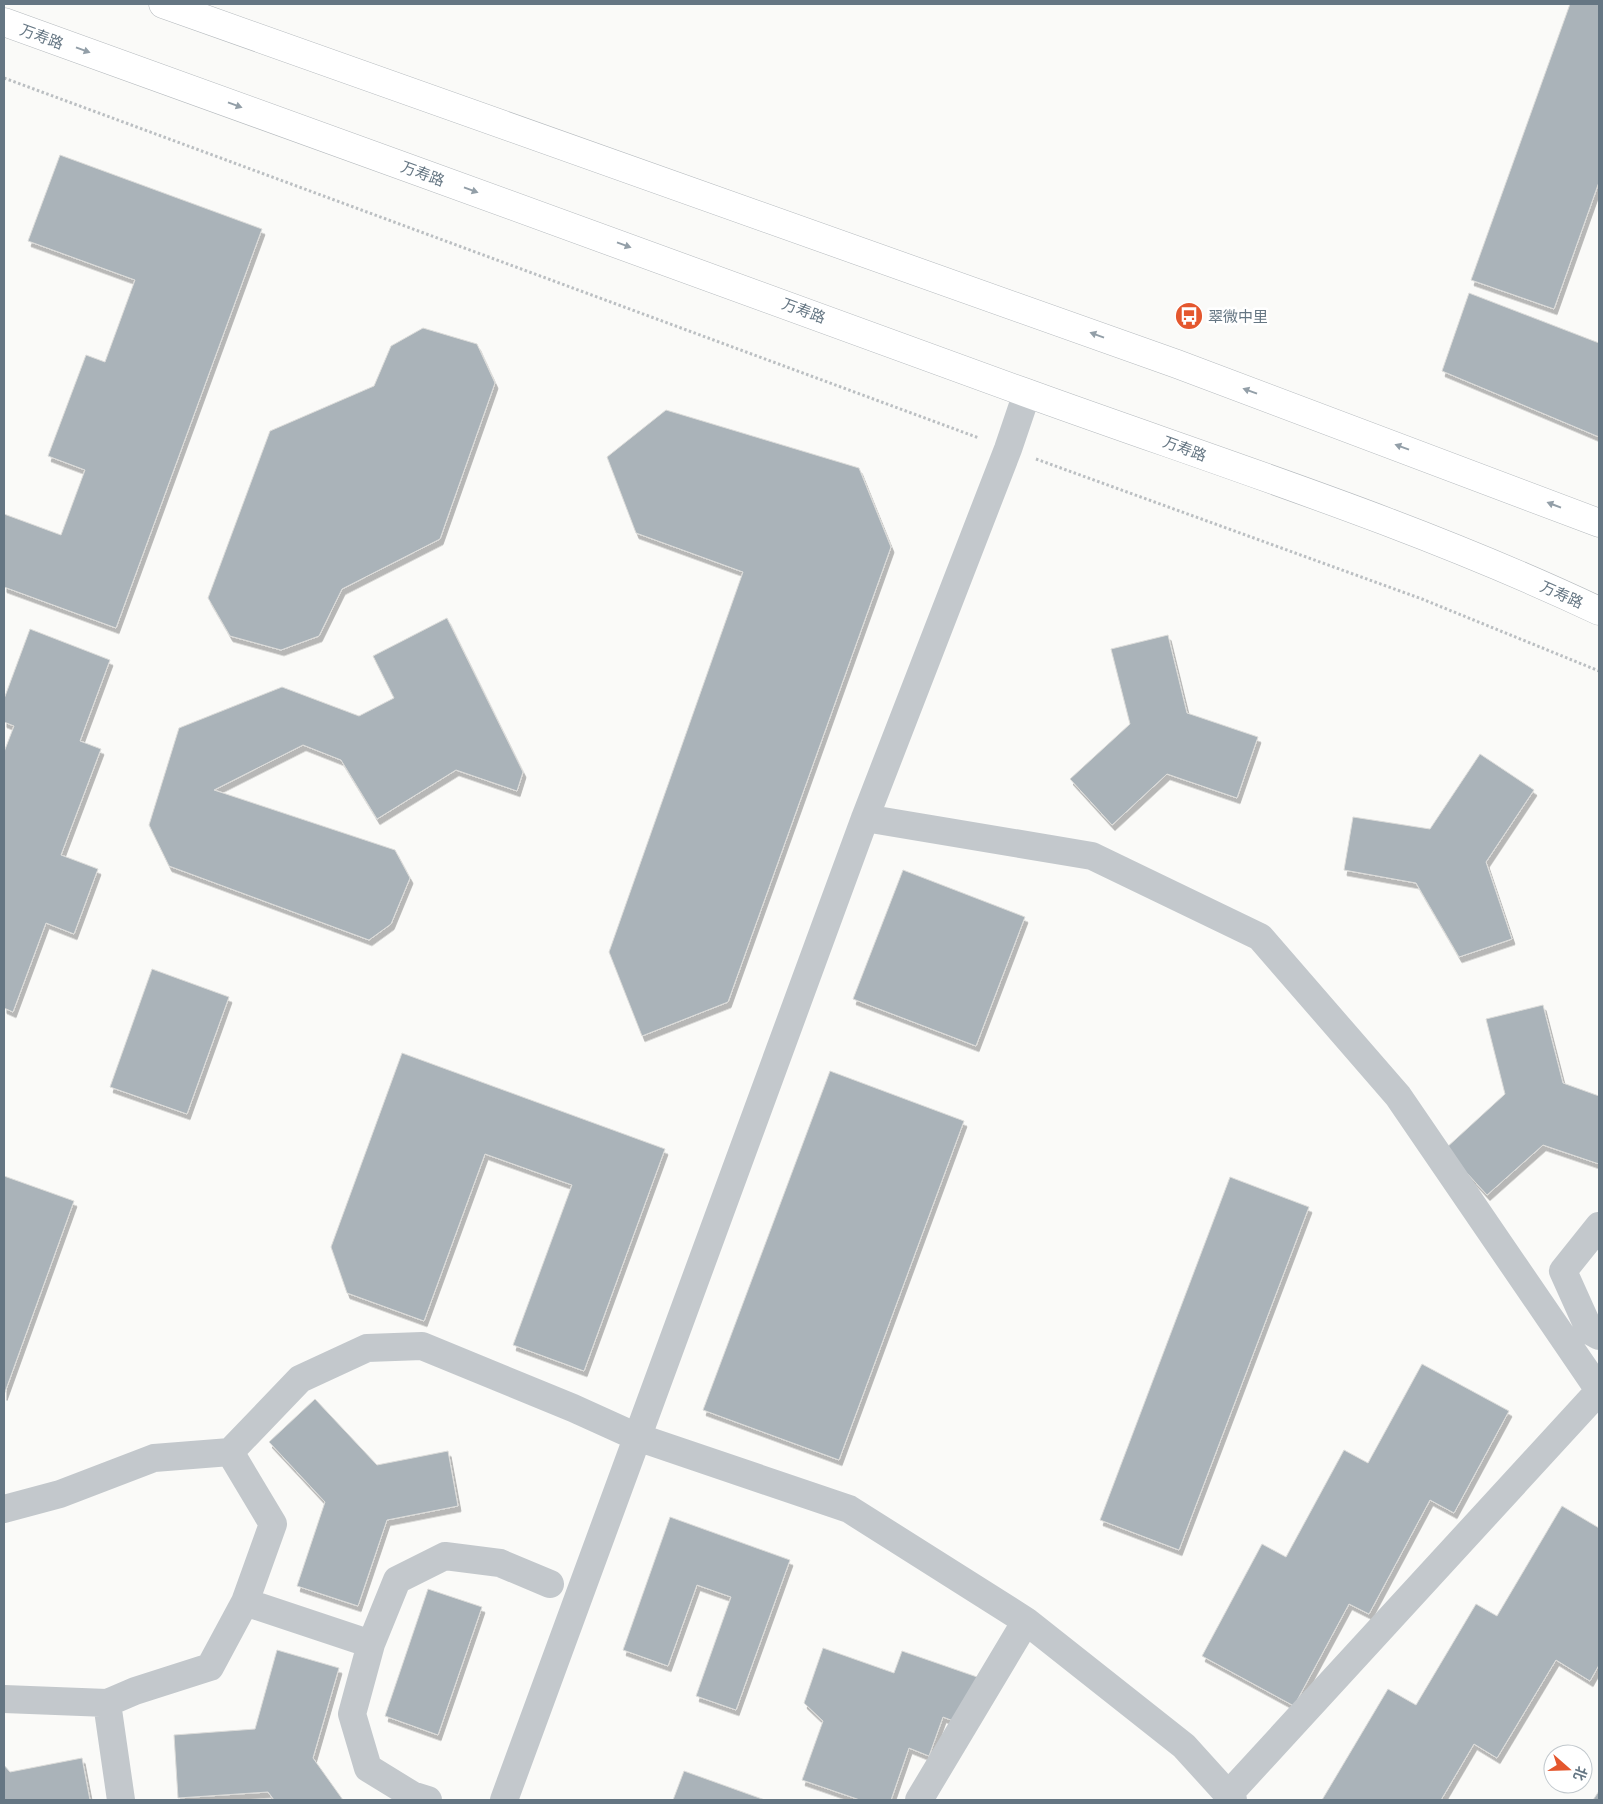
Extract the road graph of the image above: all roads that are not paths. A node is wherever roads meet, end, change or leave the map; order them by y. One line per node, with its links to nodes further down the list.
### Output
1 (163, 4): 4 (main road, one-way to 1)
2 (4, 22): 3 (main road, 万寿路, one-way to 3)
3 (1028, 393): 5 (main road, 万寿路); 6 (street)
4 (1599, 523)
5 (1599, 611)
6 (865, 818): 9 (street); 10 (street)
7 (1599, 1226): 8 (street)
8 (1599, 1336)
9 (1599, 1390): 19 (street)
10 (637, 1437): 11 (street); 15 (street); 22 (street)
11 (230, 1452): 12 (street); 14 (street)
12 (4, 1509)
13 (550, 1584): 16 (street)
14 (245, 1602): 16 (street); 18 (street)
15 (1026, 1621): 19 (street); 23 (street)
16 (371, 1644): 21 (street)
17 (4, 1699): 18 (street)
18 (107, 1703): 20 (street)
19 (1231, 1797)
20 (121, 1800)
21 (428, 1800)
22 (504, 1800)
23 (919, 1800)

